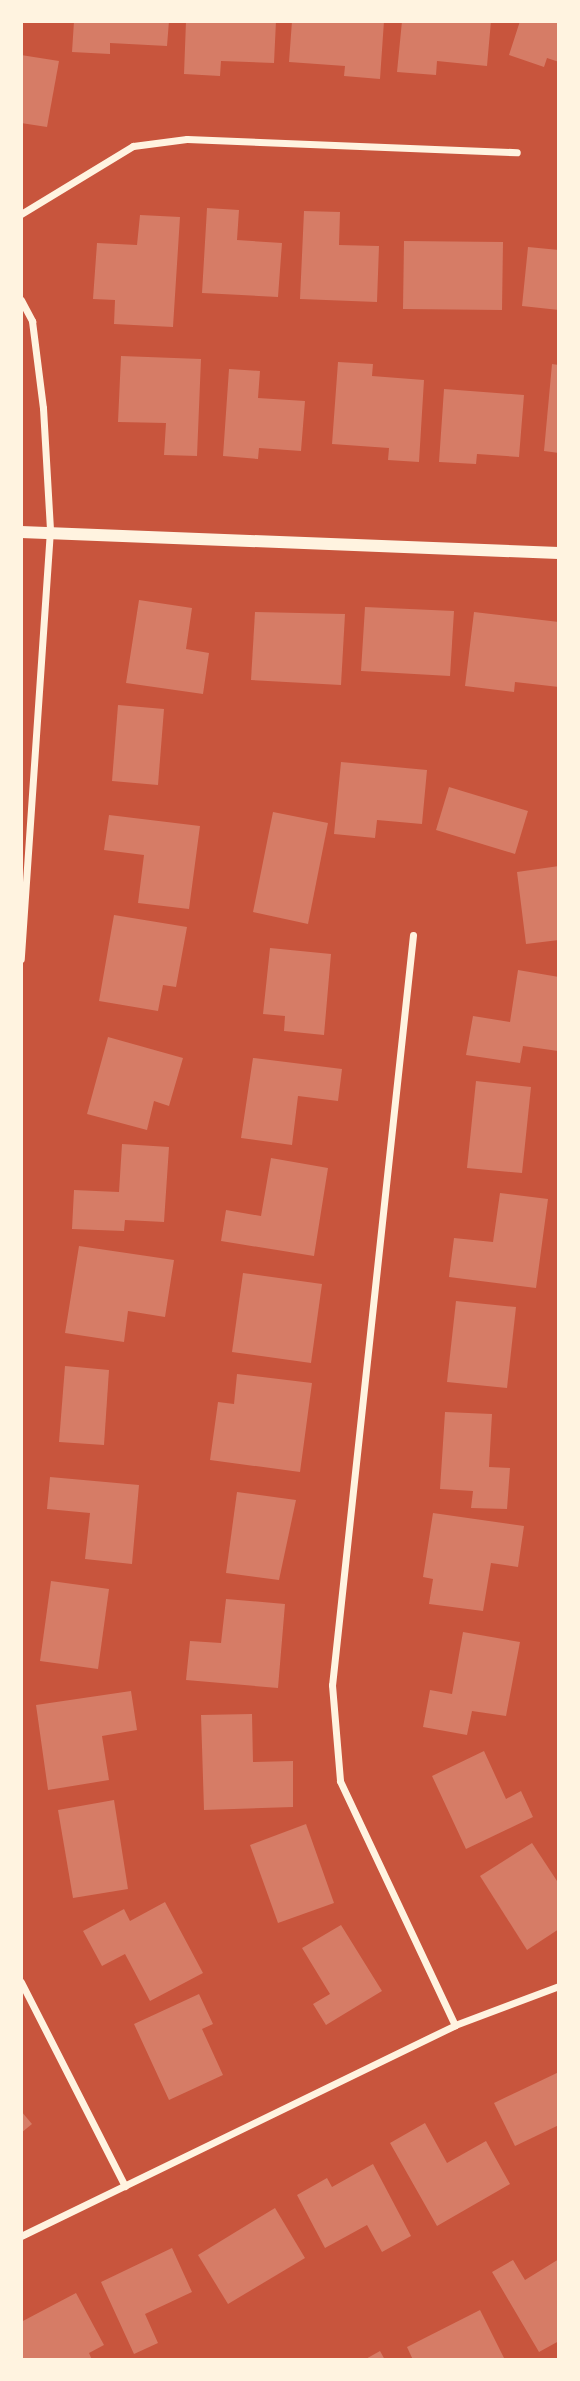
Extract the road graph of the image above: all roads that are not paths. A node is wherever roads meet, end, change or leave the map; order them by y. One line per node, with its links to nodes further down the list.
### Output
1 (517, 152): 2 (street)
2 (21, 214)
3 (21, 300): 4 (street)
4 (50, 530): 5 (street); 6 (street); 8 (street)
5 (21, 532)
6 (559, 553)
7 (413, 935): 11 (street)
8 (21, 959)
9 (21, 1982): 12 (street)
10 (559, 1986): 11 (street)
11 (455, 2025): 12 (street)
12 (125, 2186): 13 (street)
13 (21, 2236)

